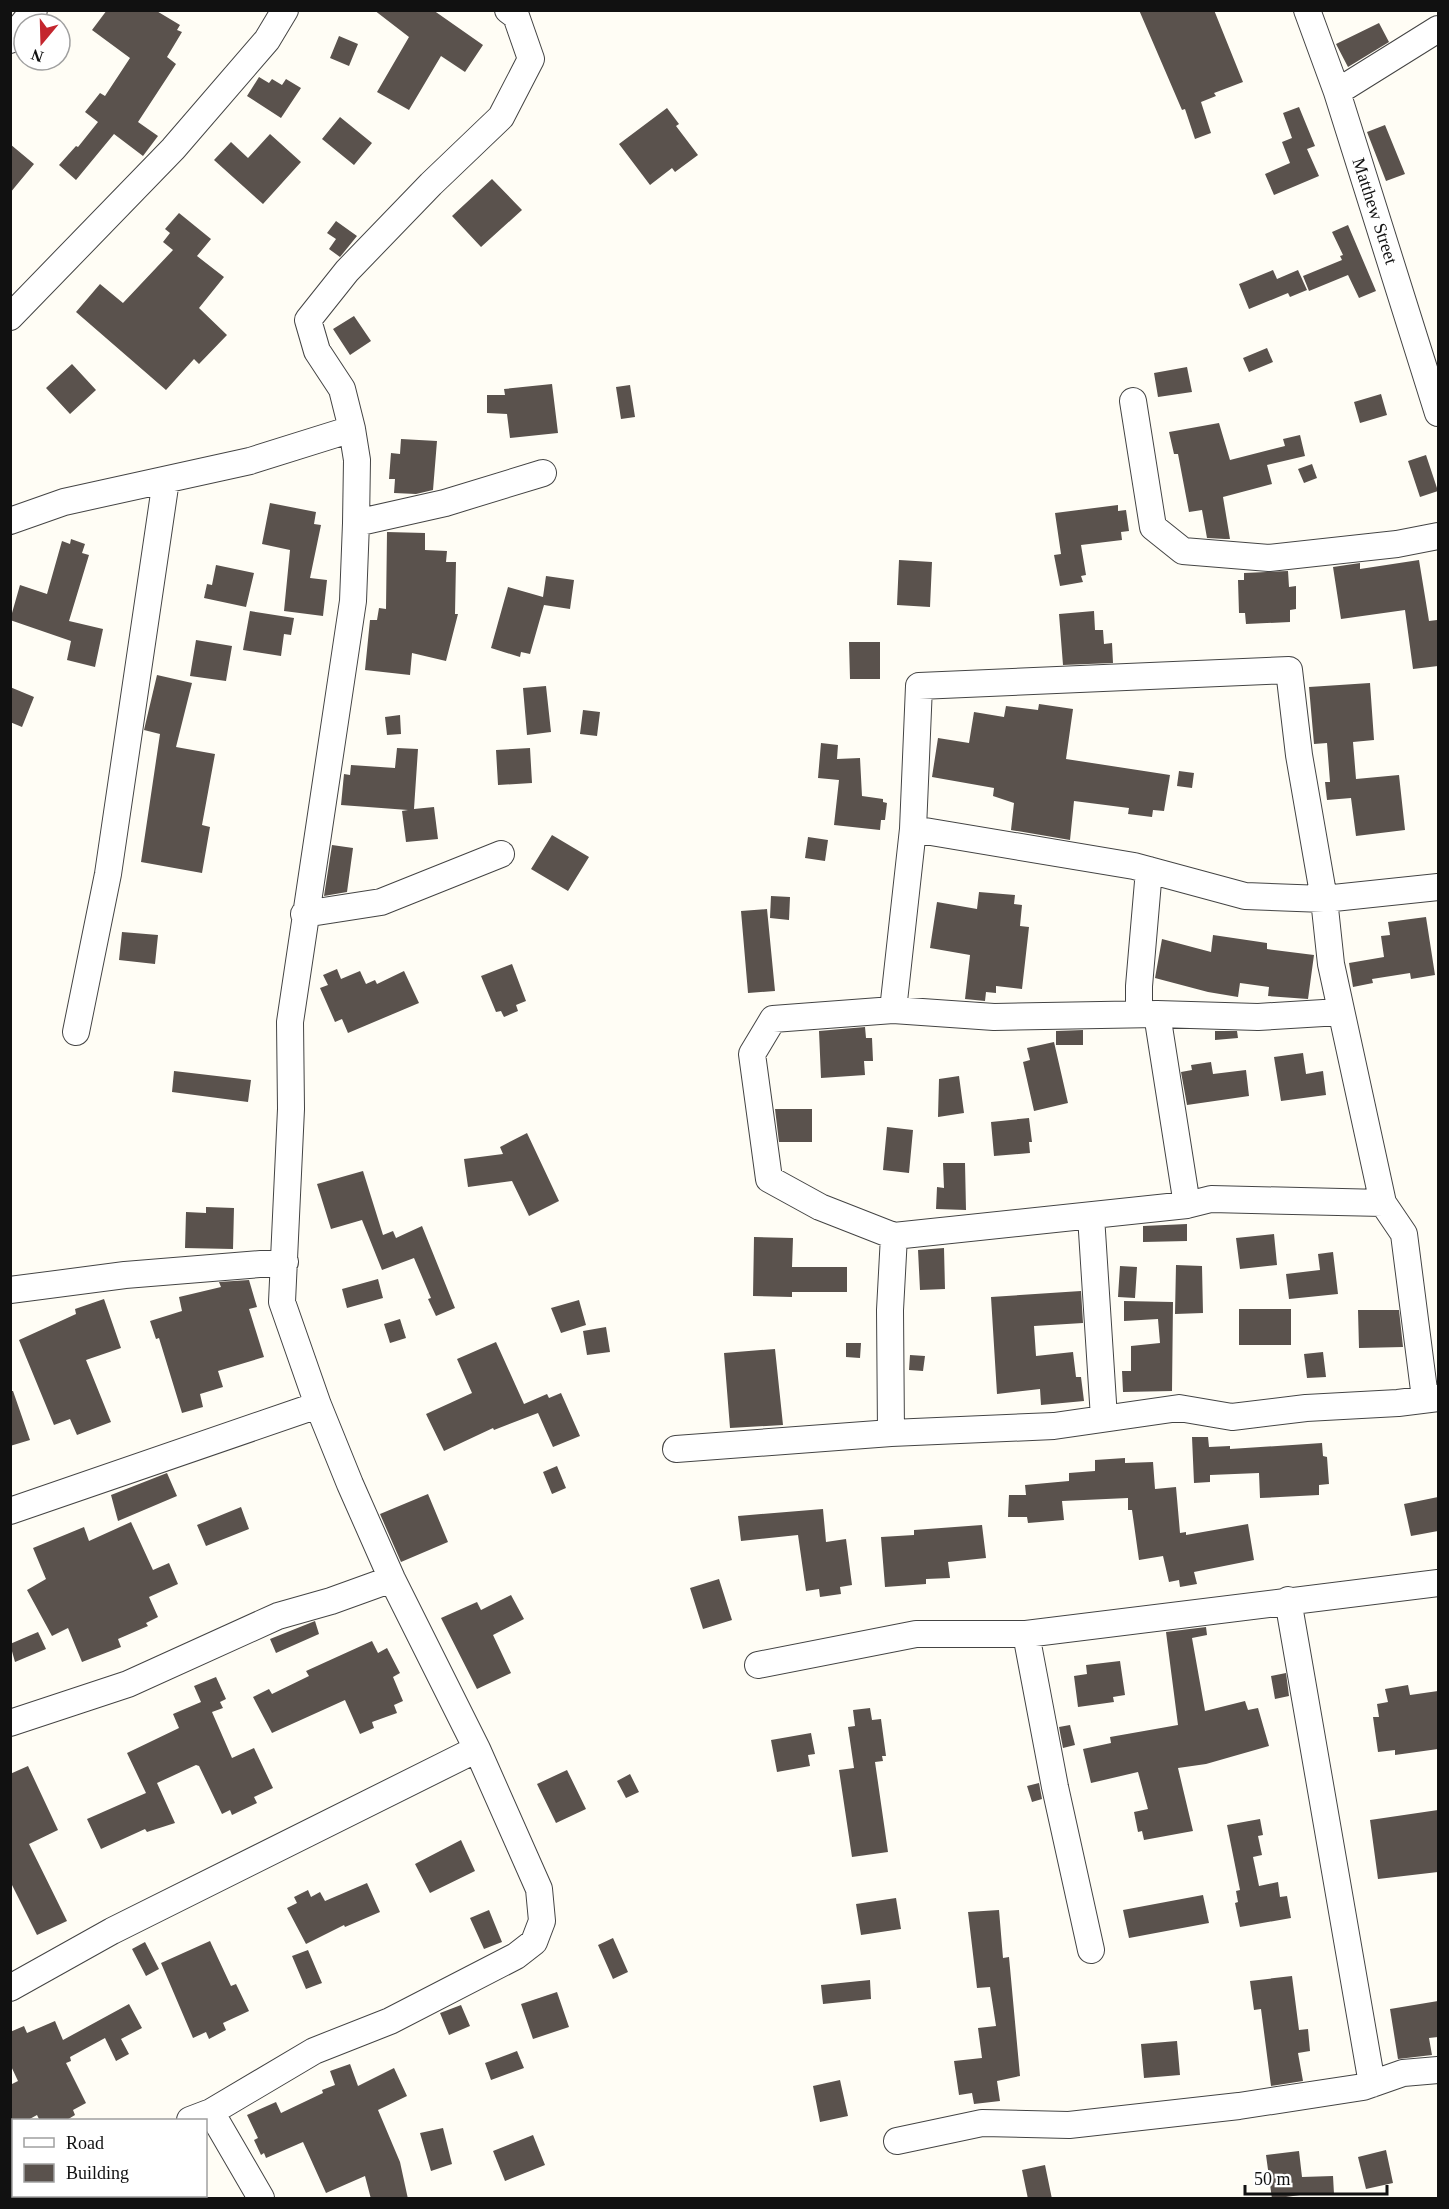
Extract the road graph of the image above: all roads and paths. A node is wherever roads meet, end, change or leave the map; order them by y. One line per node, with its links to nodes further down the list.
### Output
1 (34, 10): 6 (street)
2 (285, 10): 8 (street)
3 (1307, 10): 7 (street, Matthew Street)
4 (515, 12): 11 (street)
5 (1438, 29): 7 (street)
6 (10, 40)
7 (1337, 92): 10 (street, Matthew Street)
8 (10, 317)
9 (1133, 401): 16 (street)
10 (1438, 413)
11 (352, 429): 13 (street); 15 (street)
12 (543, 473): 15 (street)
13 (166, 480): 14 (street); 26 (street)
14 (10, 521)
15 (356, 523): 22 (street)
16 (1438, 536)
17 (913, 830): 19 (street); 21 (street); 23 (street)
18 (501, 854): 22 (street)
19 (1149, 870): 21 (street); 25 (street)
20 (1438, 887): 21 (street)
21 (1324, 899): 24 (street)
22 (304, 914): 31 (street)
23 (893, 1010): 25 (street); 30 (street)
24 (1340, 1012): 25 (street); 27 (street)
25 (1148, 1014): 28 (street)
26 (76, 1032)
27 (1383, 1203): 28 (street); 33 (street)
28 (1187, 1205): 29 (street)
29 (1091, 1215): 30 (street); 35 (street)
30 (894, 1236): 36 (street)
31 (285, 1262): 32 (street); 34 (street)
32 (10, 1290)
33 (1432, 1398): 35 (street)
34 (318, 1405): 38 (street); 39 (street)
35 (1104, 1418): 36 (street)
36 (891, 1433): 37 (street)
37 (676, 1449)
38 (10, 1511)
39 (392, 1579): 44 (street); 45 (street)
40 (1438, 1583): 41 (street)
41 (1288, 1600): 42 (street); 49 (street)
42 (1026, 1634): 43 (street); 46 (street)
43 (758, 1665)
44 (10, 1723)
45 (477, 1749): 47 (street); 50 (street)
46 (1091, 1950)
47 (10, 1988)
48 (1438, 2070): 49 (street)
49 (1372, 2084): 52 (street)
50 (200, 2116)
51 (207, 2126): 53 (street)
52 (897, 2140)
53 (261, 2199)

